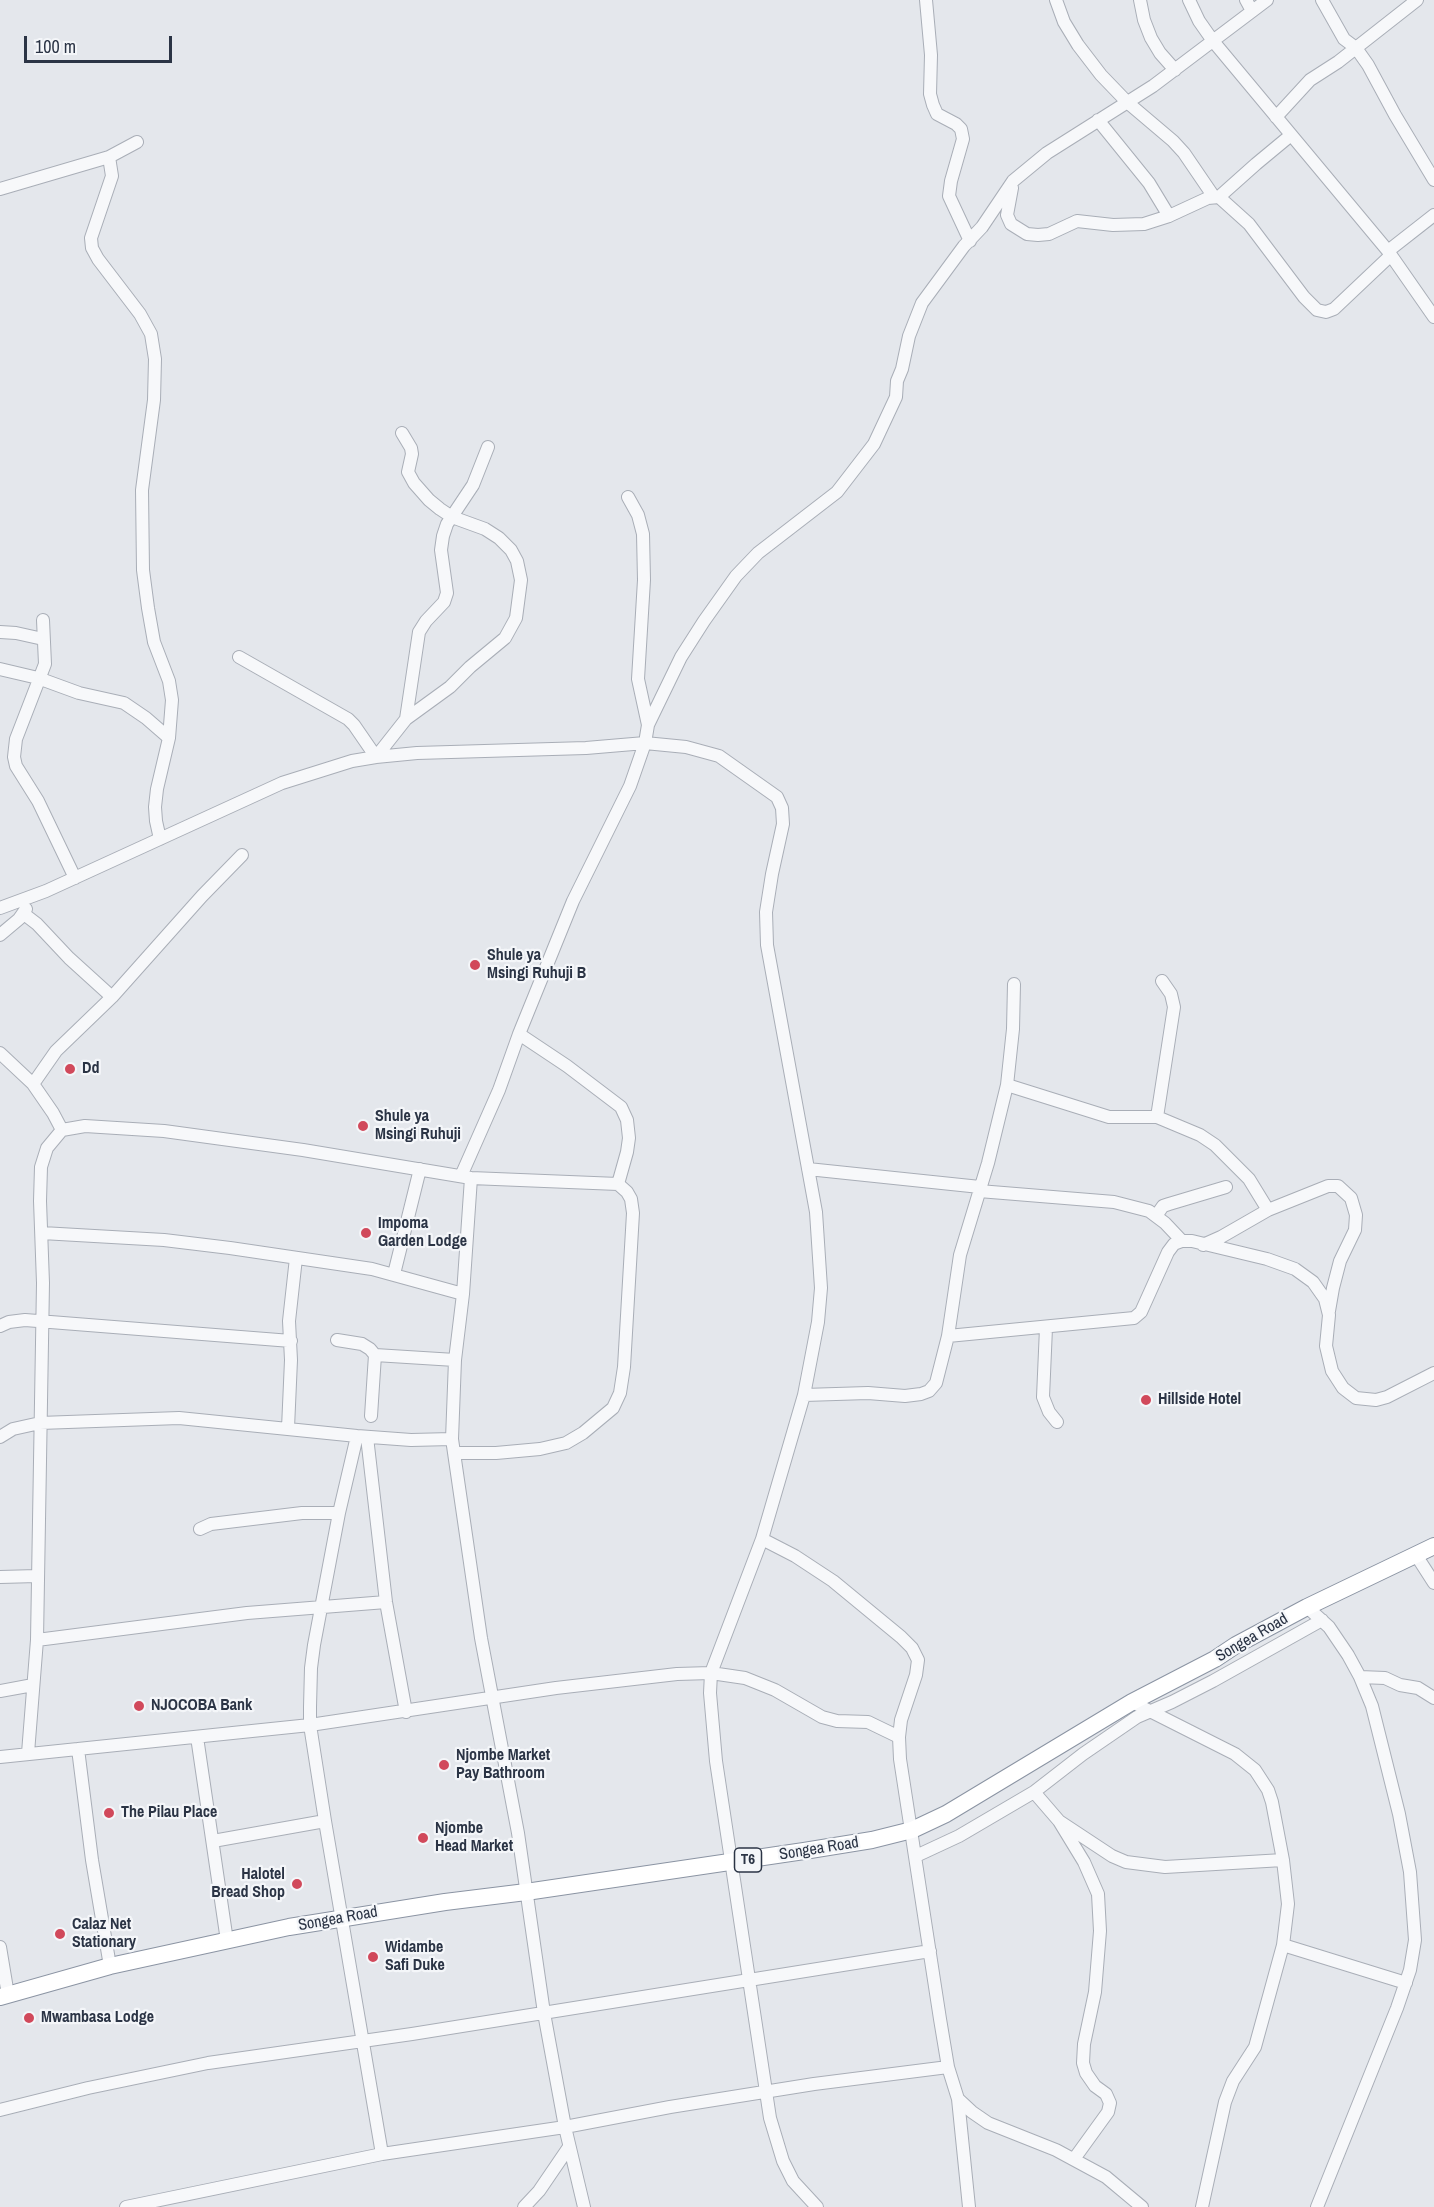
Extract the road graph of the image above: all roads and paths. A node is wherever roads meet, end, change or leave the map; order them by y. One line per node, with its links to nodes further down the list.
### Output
1 (926, 0): 24 (street)
2 (1056, 0): 12 (street)
3 (1140, 0): 11 (street)
4 (1189, 0): 9 (street)
5 (1267, 0): 8 (street)
6 (1322, 0): 10 (street)
7 (1417, 0): 10 (street)
8 (1249, 6): 9 (street)
9 (1213, 41): 11 (street); 13 (street)
10 (1356, 48): 13 (street); 18 (street)
11 (1175, 70): 12 (street)
12 (1127, 102): 14 (street); 21 (street)
13 (1276, 117): 15 (street)
14 (1098, 120): 19 (street); 23 (street)
15 (1291, 135): 21 (street); 25 (street)
16 (137, 142): 17 (street)
17 (109, 157): 20 (street); 39 (street)
18 (1434, 180)
19 (1013, 181): 23 (street); 24 (street)
20 (0, 189)
21 (1216, 197): 23 (street); 25 (street)
22 (1434, 215): 25 (street)
23 (1169, 216)
24 (970, 241): 38 (street)
25 (1389, 254): 26 (street)
26 (1434, 317)
27 (402, 433): 30 (street)
28 (488, 447): 30 (street)
29 (628, 496): 38 (street)
30 (452, 517): 37 (street); 37 (street)
31 (43, 620): 33 (street)
32 (0, 632): 33 (street)
33 (43, 639): 36 (street)
34 (239, 657): 41 (street)
35 (0, 669): 36 (street)
36 (38, 678): 39 (street); 44 (street)
37 (406, 719): 41 (street)
38 (648, 725): 40 (street)
39 (169, 738): 42 (street)
40 (645, 743): 41 (street); 52 (street); 59 (street)
41 (376, 757): 42 (street)
42 (160, 839): 44 (street)
43 (242, 855): 51 (street)
44 (75, 878): 45 (street)
45 (27, 899): 46 (street); 47 (street)
46 (0, 908)
47 (24, 914): 48 (street); 51 (street)
48 (0, 935)
49 (1162, 981): 56 (street)
50 (1014, 984): 55 (street)
51 (112, 997): 54 (street)
52 (519, 1034): 60 (street); 61 (street)
53 (0, 1053): 54 (street)
54 (33, 1084): 57 (street)
55 (1007, 1085): 56 (street); 63 (street)
56 (1158, 1117): 64 (street)
57 (62, 1130): 58 (street); 66 (street)
58 (420, 1169): 60 (street); 70 (street)
59 (808, 1169): 63 (street); 82 (street)
60 (466, 1177): 61 (street); 71 (street)
61 (618, 1184): 90 (street)
62 (1226, 1186): 65 (street)
63 (980, 1189): 65 (street); 76 (street)
64 (1268, 1210): 68 (street); 72 (street)
65 (1156, 1216): 67 (street)
66 (42, 1233): 69 (street); 73 (street)
67 (1182, 1241): 68 (street); 75 (street)
68 (1202, 1245): 72 (street)
69 (296, 1258): 70 (street); 78 (street)
70 (394, 1274): 71 (street)
71 (463, 1294): 80 (street)
72 (1329, 1315): 81 (street)
73 (41, 1322): 74 (street); 78 (street); 85 (street)
74 (0, 1326)
75 (1046, 1328): 76 (street); 84 (street)
76 (948, 1336): 82 (street)
77 (337, 1340): 79 (street)
78 (291, 1341): 86 (street)
79 (375, 1355): 80 (street); 83 (street)
80 (455, 1360): 89 (street)
81 (1434, 1373)
82 (804, 1395): 93 (street)
83 (371, 1416)
84 (1057, 1422)
85 (40, 1423): 86 (street); 87 (street); 96 (street)
86 (288, 1428): 88 (street)
87 (0, 1437)
88 (362, 1437): 89 (street); 91 (street); 99 (street)
89 (452, 1439): 90 (street)
90 (456, 1453): 108 (street)
91 (339, 1513): 92 (street); 101 (street)
92 (200, 1529)
93 (762, 1539): 104 (street); 115 (street)
94 (1434, 1546): 95 (highway, Songea Road / T6)
95 (1416, 1555): 98 (street); 100 (highway, Songea Road / T6)
96 (37, 1576): 97 (street); 103 (street)
97 (0, 1577)
98 (1434, 1582)
99 (386, 1602): 101 (street); 112 (street)
100 (1307, 1607): 102 (street); 110 (highway, Songea Road / T6)
101 (321, 1608): 103 (street); 113 (street)
102 (1322, 1620): 105 (street); 111 (street)
103 (37, 1640): 106 (street)
104 (711, 1673): 108 (street); 115 (street); 126 (street)
105 (1360, 1677): 109 (street); 135 (street)
106 (33, 1685): 107 (street); 117 (street)
107 (0, 1691)
108 (491, 1698): 112 (street); 127 (street)
109 (1434, 1698)
110 (1132, 1702): 111 (street); 122 (highway, Songea Road / T6)
111 (1149, 1711): 119 (street); 125 (street)
112 (406, 1712): 113 (street)
113 (310, 1725): 114 (street); 120 (street)
114 (197, 1737): 116 (street); 123 (street)
115 (899, 1737): 122 (street)
116 (78, 1749): 117 (street); 133 (street)
117 (28, 1753): 118 (street)
118 (0, 1757)
119 (1034, 1792): 121 (street); 124 (street)
120 (325, 1821): 123 (street); 128 (street)
121 (1059, 1821): 125 (street); 146 (street)
122 (912, 1830): 124 (street); 126 (highway, Songea Road / T6)
123 (213, 1841): 129 (street)
124 (916, 1856): 132 (street)
125 (1283, 1860): 130 (street)
126 (732, 1862): 127 (highway, Songea Road / T6); 134 (street)
127 (526, 1892): 128 (highway, Songea Road / T6); 137 (street)
128 (341, 1918): 129 (highway, Songea Road / T6); 138 (street)
129 (227, 1941): 133 (highway, Songea Road / T6)
130 (1283, 1945): 135 (street); 153 (street)
131 (0, 1947): 136 (street)
132 (930, 1950): 134 (street); 139 (street)
133 (110, 1966): 136 (highway, Songea Road / T6)
134 (749, 1981): 137 (street); 140 (street)
135 (1406, 1983): 154 (street)
136 (4, 1996)
137 (544, 2013): 138 (street); 143 (street)
138 (364, 2042): 142 (street); 145 (street)
139 (948, 2067): 140 (street); 141 (street)
140 (766, 2091): 143 (street); 150 (street)
141 (958, 2098): 146 (street); 151 (street)
142 (0, 2110)
143 (565, 2127): 144 (street); 145 (street)
144 (569, 2147): 148 (street); 149 (street)
145 (382, 2154): 147 (street)
146 (1074, 2159): 152 (street)
147 (126, 2207)
148 (524, 2207)
149 (584, 2207)
150 (817, 2207)
151 (969, 2207)
152 (1142, 2207)
153 (1202, 2207)
154 (1317, 2207)

